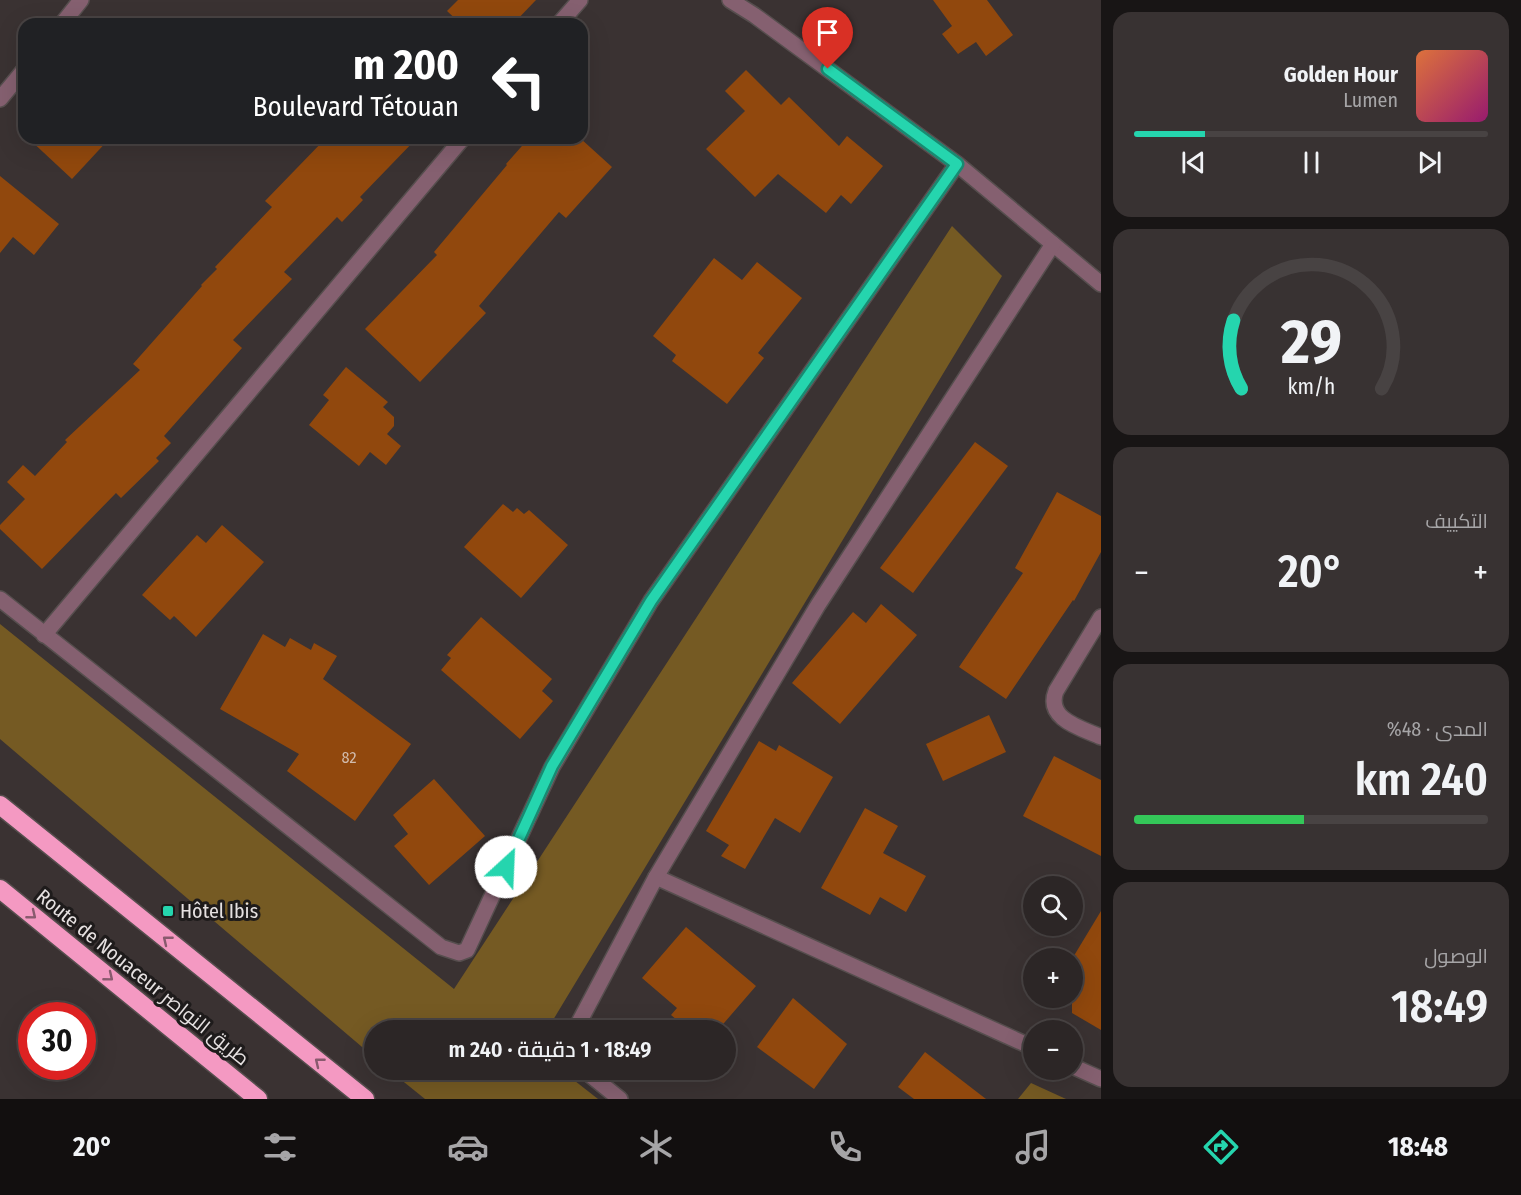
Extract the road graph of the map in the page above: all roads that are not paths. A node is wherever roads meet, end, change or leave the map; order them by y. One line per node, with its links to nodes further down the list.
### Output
1 (81, 0): 4 (street)
2 (580, 0): 5 (street)
3 (730, 0): 9 (street)
4 (67, 18)
5 (564, 18)
6 (18, 77): 7 (street)
7 (0, 99)
8 (458, 144): 14 (street)
9 (957, 164): 10 (street); 14 (street)
10 (1053, 244): 11 (street); 17 (street)
11 (1101, 284)
12 (0, 599): 14 (street)
13 (1101, 617): 15 (street)
14 (44, 635)
15 (1101, 737)
16 (0, 805): 25 (highway, one-way to 16)
17 (656, 877): 19 (street); 20 (street)
18 (0, 889): 24 (highway, Route de Nouaceur طريق النواصر, one-way to 24)
19 (579, 1020)
20 (1023, 1043)
21 (1083, 1071): 22 (street)
22 (1101, 1079)
23 (596, 1080): 26 (street)
24 (258, 1099)
25 (365, 1099)
26 (620, 1099)

